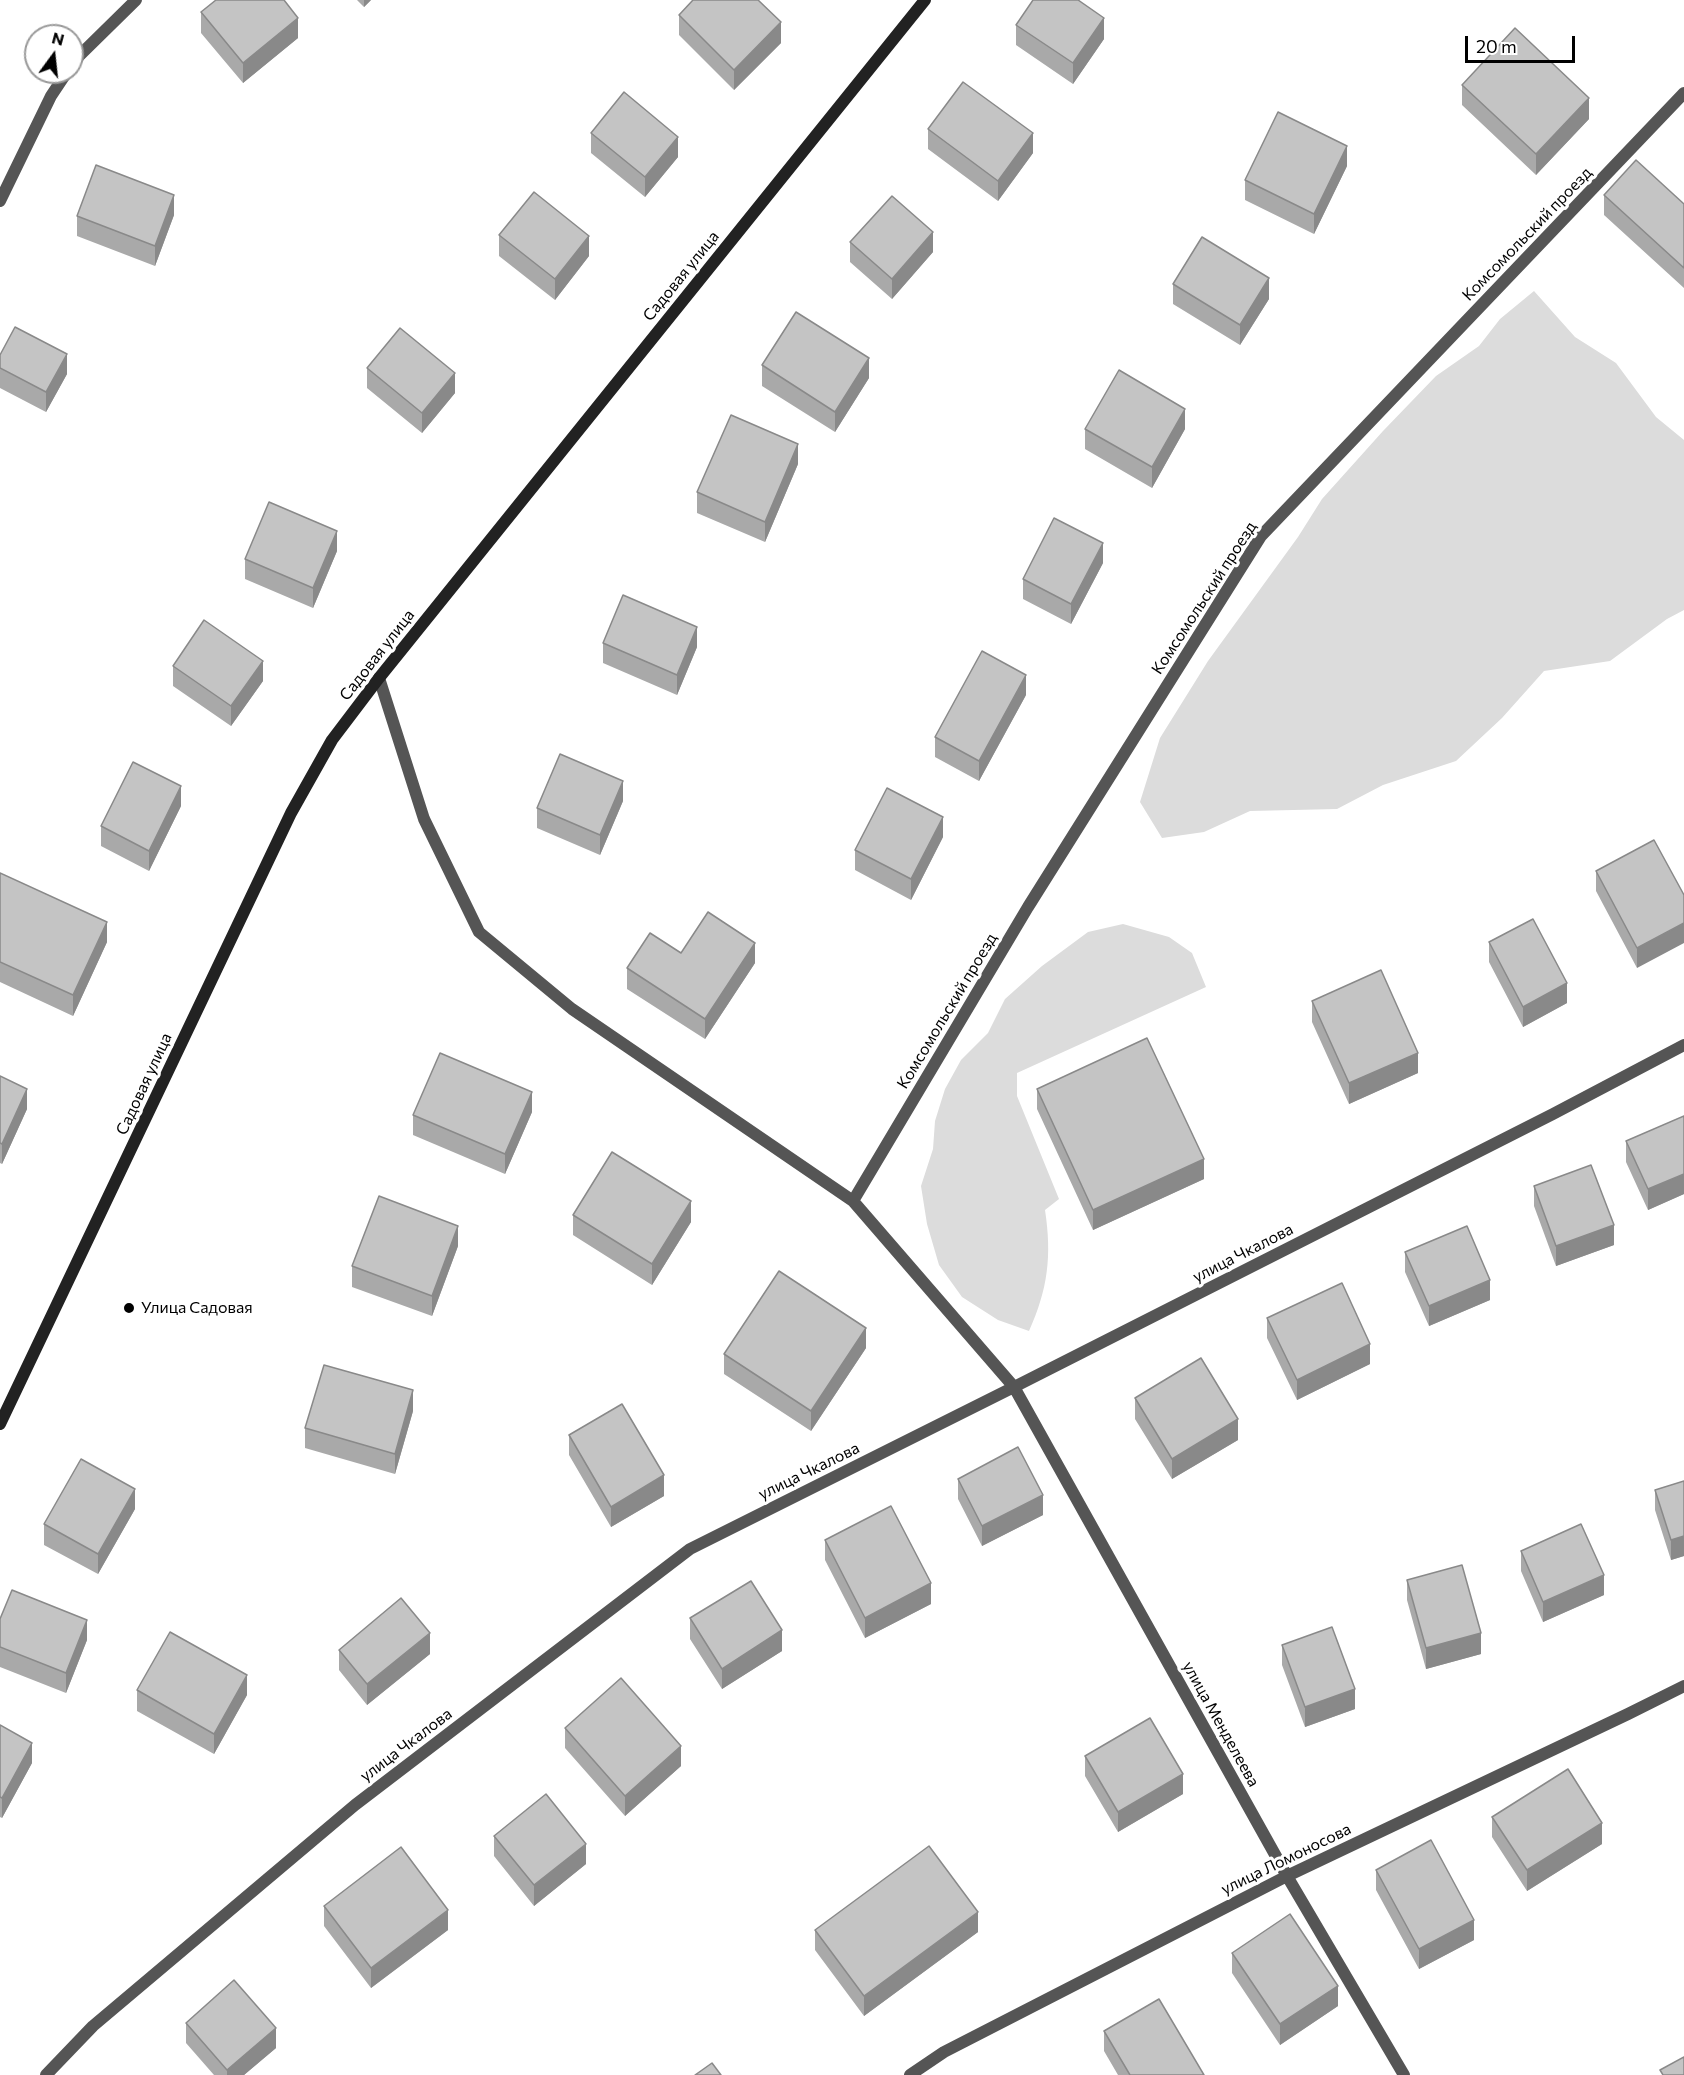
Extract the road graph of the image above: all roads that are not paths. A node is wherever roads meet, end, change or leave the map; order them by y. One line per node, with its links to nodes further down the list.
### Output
1 (136, 0): 3 (street)
2 (925, 0): 7 (street, Садовая улица)
3 (84, 51)
4 (59, 84): 6 (street)
5 (1684, 93): 9 (street, Комсомольский проезд)
6 (0, 201)
7 (379, 678): 9 (street, улица Менделеева); 11 (street, Садовая улица)
8 (1684, 1045): 10 (street, улица Чкалова)
9 (853, 1200): 10 (street, улица Менделеева)
10 (1014, 1387): 13 (street, улица Менделеева); 14 (street, улица Чкалова)
11 (0, 1424)
12 (1684, 1686): 13 (street, улица Ломоносова)
13 (1287, 1876): 15 (street, улица Ломоносова); 16 (street, улица Менделеева)
14 (46, 2075)
15 (910, 2075)
16 (1404, 2075)

